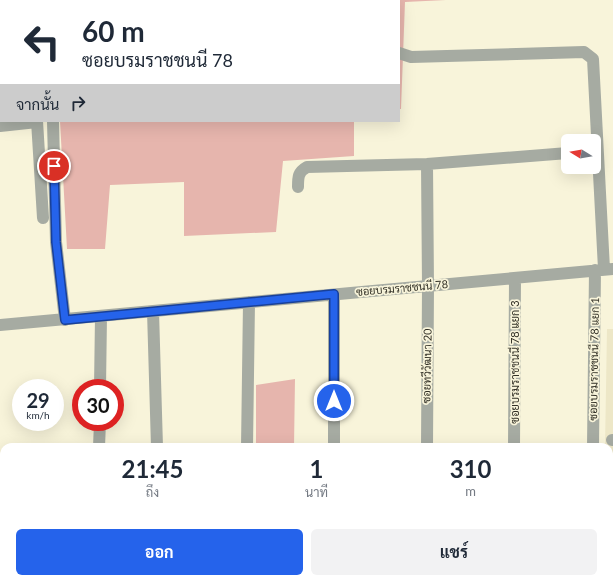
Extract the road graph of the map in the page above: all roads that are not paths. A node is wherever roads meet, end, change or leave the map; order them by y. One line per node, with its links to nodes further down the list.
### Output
1 (400, 53): 5 (street, ซอยบรมราชชนนี 78 แยก 1)
2 (37, 122): 4 (street); 10 (street)
3 (53, 122): 18 (street)
4 (0, 126)
5 (595, 134)
6 (561, 154): 7 (street)
7 (428, 164): 9 (street); 13 (street, ซอยทวีวัฒนา 20)
8 (598, 174): 11 (street, ซอยบรมราชชนนี 78 แยก 1)
9 (298, 186)
10 (43, 218)
11 (604, 269): 12 (street, ซอยบรมราชชนนี 78); 28 (street, ซอยบรมราชชนนี 78 แยก 1)
12 (515, 278): 13 (street, ซอยบรมราชชนนี 78); 27 (street, ซอยบรมราชชนนี 78 แยก 3)
13 (428, 286): 14 (street, ซอยบรมราชชนนี 78); 26 (street, ซอยทวีวัฒนา 20)
14 (334, 294): 15 (street, ซอยบรมราชชนนี 78); 25 (street)
15 (249, 302): 16 (street, ซอยบรมราชชนนี 78); 24 (street)
16 (153, 311): 17 (street, ซอยบรมราชชนนี 78); 23 (street)
17 (100, 316): 18 (street, ซอยบรมราชชนนี 78); 20 (street)
18 (65, 320): 19 (street, ซอยบรมราชชนนี 78)
19 (0, 325)
20 (100, 379)
21 (100, 431): 22 (street)
22 (100, 443)
23 (157, 443)
24 (247, 443)
25 (334, 443)
26 (427, 443)
27 (514, 443)
28 (593, 443)

